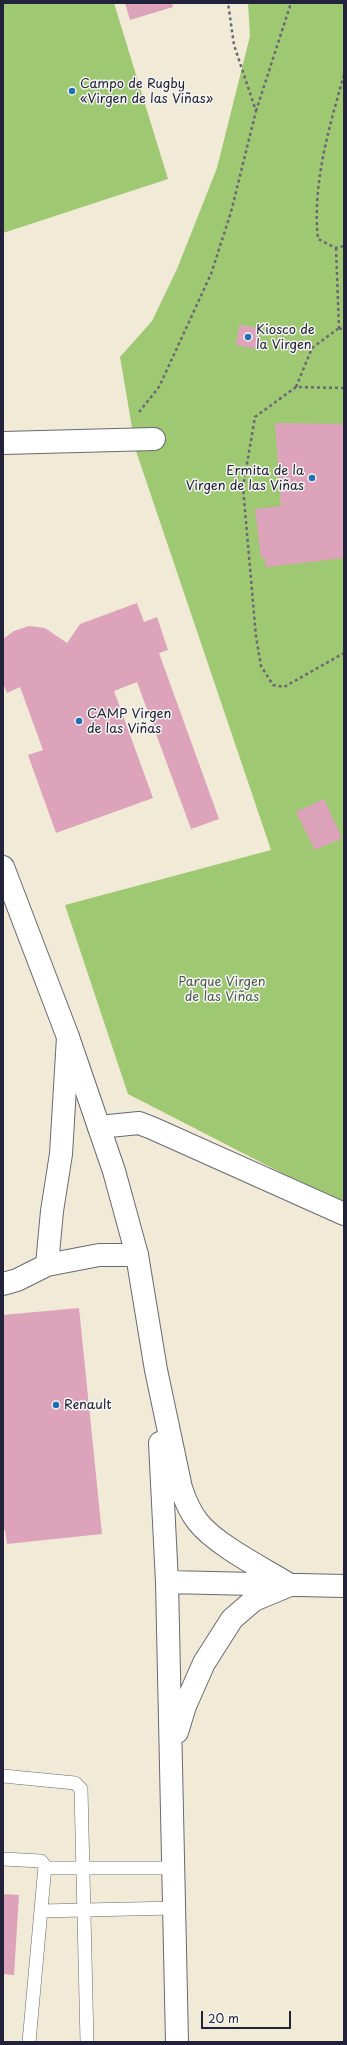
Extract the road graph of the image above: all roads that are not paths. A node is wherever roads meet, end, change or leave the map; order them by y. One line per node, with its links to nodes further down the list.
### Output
1 (154, 439): 2 (street)
2 (3, 443)
3 (3, 866): 4 (street)
4 (68, 1037): 5 (street); 8 (street)
5 (99, 1127): 6 (street); 7 (street)
6 (344, 1214)
7 (137, 1255): 8 (street); 10 (street)
8 (47, 1265): 9 (street)
9 (3, 1284)
10 (156, 1370): 11 (street); 12 (street)
11 (167, 1582): 12 (street); 14 (street)
12 (290, 1585): 13 (street); 14 (street)
13 (344, 1586)
14 (171, 1750): 19 (street)
15 (3, 1776): 18 (lane)
16 (3, 1859): 17 (lane)
17 (45, 1868): 18 (lane); 21 (lane)
18 (83, 1868): 19 (lane); 22 (lane)
19 (174, 1868): 20 (street)
20 (174, 1908): 22 (lane); 25 (street)
21 (41, 1911): 22 (lane); 23 (lane)
22 (84, 1911): 24 (lane)
23 (29, 2042)
24 (87, 2042)
25 (177, 2042)

